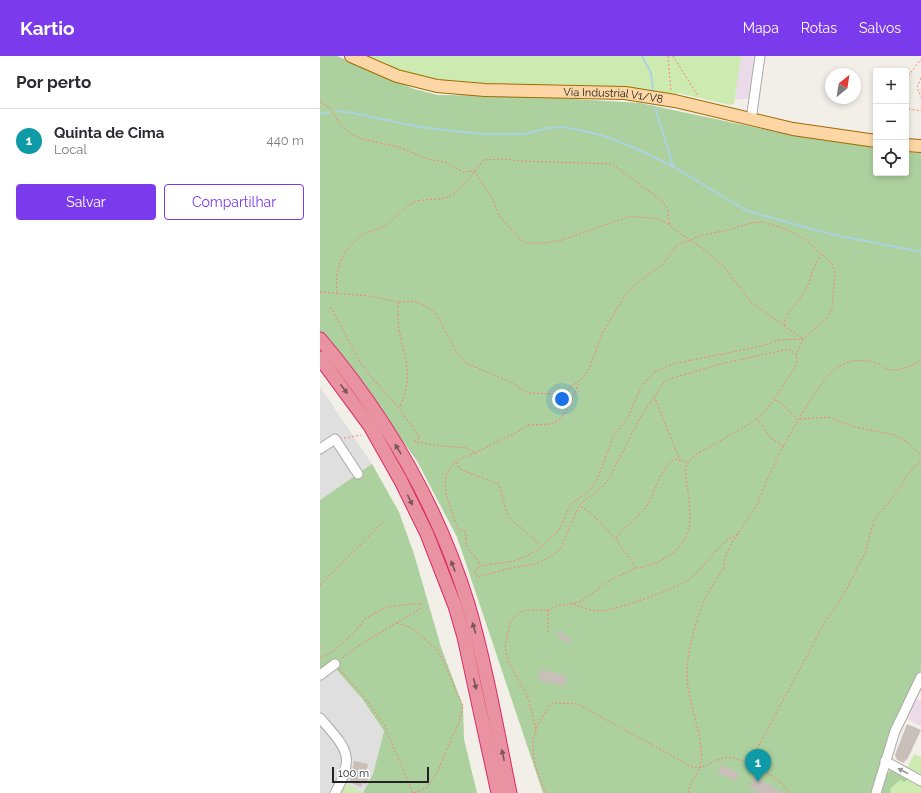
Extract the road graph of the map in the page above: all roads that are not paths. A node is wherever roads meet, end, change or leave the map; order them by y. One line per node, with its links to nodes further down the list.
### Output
1 (351, 56): 3 (main road, Via Industrial V1/V8)
2 (760, 56): 3 (street)
3 (751, 120): 4 (main road, Via Industrial V1/V8)
4 (873, 141)
5 (909, 144): 6 (main road)
6 (921, 146)
7 (320, 339): 19 (highway, one-way to 7)
8 (320, 358): 18 (highway, one-way to 18)
9 (320, 448): 10 (street)
10 (358, 474)
11 (335, 664): 12 (street)
12 (320, 675)
13 (921, 677): 15 (street)
14 (322, 724): 17 (street)
15 (885, 761): 16 (street, one-way to 15); 20 (street)
16 (921, 781)
17 (335, 793)
18 (498, 793)
19 (510, 793)
20 (876, 793)

